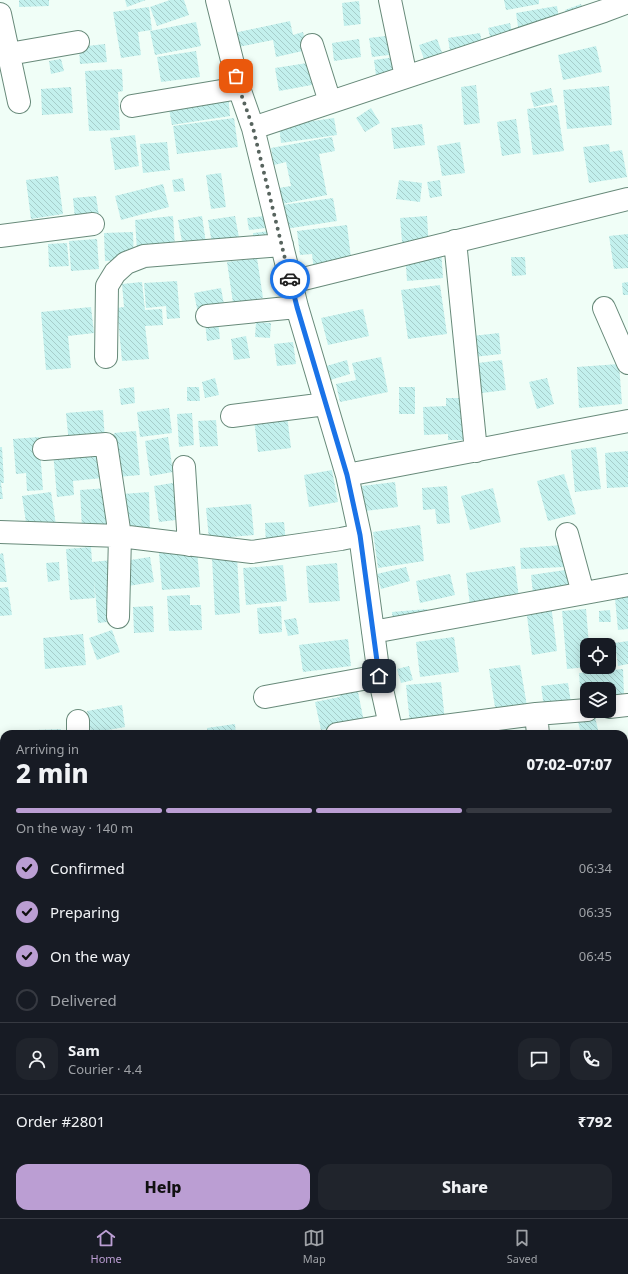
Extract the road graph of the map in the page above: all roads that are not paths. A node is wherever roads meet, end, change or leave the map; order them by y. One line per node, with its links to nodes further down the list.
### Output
1 (217, 0): 9 (street)
2 (390, 0): 8 (street)
3 (628, 2): 8 (street)
4 (0, 14): 7 (street)
5 (78, 42): 7 (street)
6 (312, 45): 11 (street)
7 (9, 54): 10 (street)
8 (406, 76): 11 (street)
9 (239, 88): 12 (street); 13 (street)
10 (19, 102)
11 (330, 102): 13 (street)
12 (132, 106)
13 (253, 128): 18 (street)
14 (628, 199): 17 (street)
15 (93, 224): 16 (street)
16 (0, 236)
17 (455, 241): 19 (street); 29 (street)
18 (282, 245): 19 (street); 23 (street)
19 (291, 282): 20 (street)
20 (297, 307): 22 (street); 25 (street)
21 (604, 308): 24 (street)
22 (207, 316)
23 (106, 357)
24 (628, 363)
25 (326, 404): 26 (street); 31 (street)
26 (232, 416)
27 (628, 421): 29 (street)
28 (44, 450): 35 (street)
29 (476, 451): 31 (street)
30 (184, 467): 36 (street)
31 (347, 475): 34 (street)
32 (0, 532): 35 (street)
33 (567, 534): 38 (street)
34 (360, 535): 36 (street); 40 (street)
35 (120, 536): 36 (street); 39 (street)
36 (189, 545)
37 (628, 585): 38 (street)
38 (583, 593): 40 (street)
39 (118, 617)
40 (373, 632): 41 (street)
41 (379, 676): 42 (street); 47 (street)
42 (264, 697)
43 (628, 705): 44 (street)
44 (616, 706)
45 (580, 712): 46 (street)
46 (537, 724): 48 (street)
47 (390, 730)
48 (411, 730)

